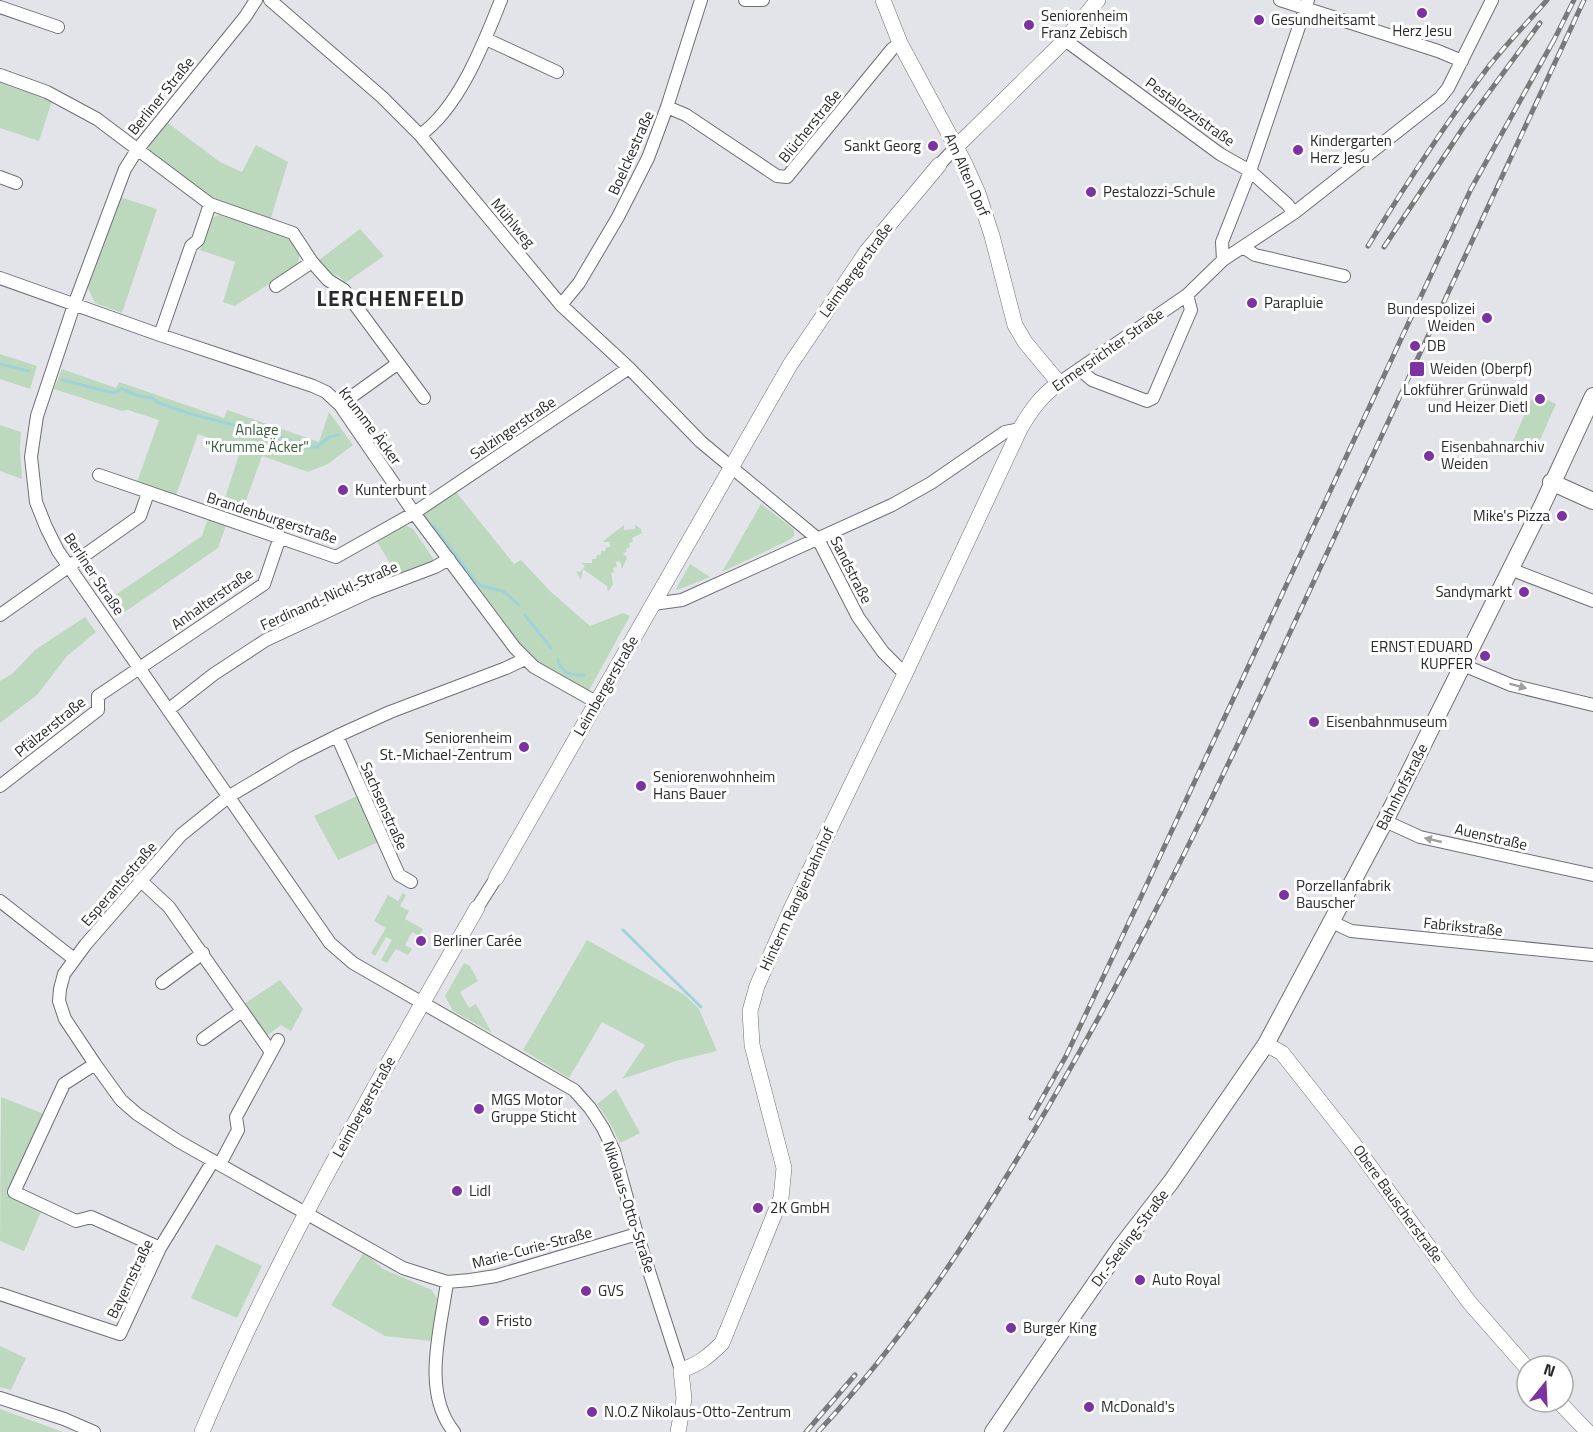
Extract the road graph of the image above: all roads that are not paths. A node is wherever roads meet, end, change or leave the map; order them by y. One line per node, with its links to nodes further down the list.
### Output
1 (256, 0): 23 (street, Berliner Straße)
2 (270, 0): 21 (street, Mühlweg)
3 (501, 0): 14 (street)
4 (701, 0): 20 (street, Boelckestraße)
5 (745, 0): 6 (street)
6 (763, 0)
7 (883, 0): 16 (street, Am Alten Dorf)
8 (1098, 0): 15 (street, Leimbergerstraße)
9 (1280, 0): 11 (street)
10 (1492, 0): 17 (street, Ermersrichter Straße)
11 (1307, 4): 17 (street); 25 (street)
12 (0, 7): 13 (street)
13 (58, 27)
14 (486, 39): 18 (street); 21 (street)
15 (1065, 40): 22 (street, Leimbergerstraße); 25 (street, Pestalozzistraße)
16 (900, 43): 20 (street, Blücherstraße); 22 (street, Am Alten Dorf)
17 (1462, 61): 29 (street, Ermersrichter Straße)
18 (557, 72)
19 (0, 75): 23 (street)
20 (667, 107): 37 (street, Boelckestraße)
21 (420, 135): 37 (street, Mühlweg)
22 (956, 147): 24 (street, Leimbergerstraße); 43 (street, Am Alten Dorf)
23 (137, 150): 28 (street); 38 (street, Berliner Straße)
24 (939, 165): 48 (street, Leimbergerstraße)
25 (1250, 171): 29 (street, Pestalozzistraße); 31 (street)
26 (0, 177): 27 (street)
27 (16, 183)
28 (210, 204): 32 (street); 39 (street)
29 (1293, 213): 30 (street, Ermersrichter Straße)
30 (1243, 248): 31 (street, Ermersrichter Straße); 33 (street)
31 (1222, 260): 36 (street, Ermersrichter Straße)
32 (312, 262): 35 (street); 40 (street)
33 (1344, 276)
34 (0, 278): 38 (street, Krumme Äcker)
35 (276, 286)
36 (1187, 295): 42 (street, Ermersrichter Straße); 42 (street)
37 (561, 304): 41 (street, Mühlweg)
38 (74, 305): 39 (street, Krumme Äcker); 57 (street, Berliner Straße)
39 (160, 335): 46 (street, Krumme Äcker)
40 (397, 364): 45 (street); 46 (street)
41 (629, 368): 48 (street, Mühlweg); 53 (street, Salzingerstraße)
42 (1079, 369): 43 (street, Ermersrichter Straße)
43 (1059, 383): 47 (street, Ermersrichter Straße)
44 (1593, 396): 50 (main road, Bahnhofstraße)
45 (424, 398)
46 (340, 405): 53 (street, Krumme Äcker)
47 (1020, 429): 55 (street); 65 (street, Hinterm Rangierbahnhof)
48 (731, 466): 55 (street, Sandstraße); 60 (street, Leimbergerstraße)
49 (99, 475): 51 (street, Brandenburgerstraße)
50 (1551, 482): 52 (main road); 58 (main road, Bahnhofstraße)
51 (148, 493): 54 (street, Brandenburgerstraße); 57 (street)
52 (1593, 501)
53 (414, 513): 54 (street, Brandenburgerstraße); 56 (street, Krumme Äcker)
54 (280, 537): 64 (street, Anhalterstraße)
55 (818, 539): 60 (street); 65 (street, Sandstraße)
56 (449, 560): 62 (street, Krumme Äcker); 68 (street, Ferdinand-Nickl-Straße)
57 (69, 566): 61 (street); 64 (street, Berliner Straße)
58 (1510, 569): 59 (street); 63 (main road, Bahnhofstraße)
59 (1593, 601)
60 (653, 604): 66 (street, Leimbergerstraße)
61 (0, 615)
62 (525, 659): 66 (street, Krumme Äcker); 69 (street, Esperantostraße)
63 (1463, 665): 67 (street, one-way to 67); 72 (main road, Bahnhofstraße)
64 (139, 668): 68 (street, Berliner Straße); 70 (street, Pfälzerstraße)
65 (905, 674): 98 (street, Hinterm Rangierbahnhof)
66 (596, 702): 74 (street, Leimbergerstraße)
67 (1593, 705)
68 (168, 710): 71 (street, Berliner Straße)
69 (337, 736): 71 (street, Esperantostraße); 76 (street, Sachsenstraße)
70 (0, 786)
71 (228, 797): 75 (street, Esperantostraße); 84 (street, Berliner Straße)
72 (1385, 821): 73 (street, Auenstraße, one-way to 72); 79 (main road, Bahnhofstraße)
73 (1593, 875)
74 (496, 878): 78 (street, Leimbergerstraße)
75 (140, 880): 80 (street); 82 (street, Esperantostraße)
76 (411, 882)
77 (0, 901): 82 (street)
78 (477, 908): 84 (street, Leimbergerstraße)
79 (1332, 922): 81 (street, Fabrikstraße); 88 (main road, Bahnhofstraße)
80 (203, 953): 83 (street); 85 (street)
81 (1593, 956)
82 (74, 959): 90 (street, Esperantostraße)
83 (162, 983)
84 (422, 1002): 92 (street, Leimbergerstraße); 93 (street, Nikolaus-Otto-Straße)
85 (242, 1011): 86 (street); 89 (street)
86 (203, 1039)
87 (278, 1040): 89 (street, Bayernstraße)
88 (1266, 1044): 97 (street, Obere Bauscherstraße); 105 (main road, Dr.-Seeling-Straße)
89 (271, 1052): 91 (street, Bayernstraße)
90 (95, 1064): 91 (street, Esperantostraße); 94 (street)
91 (217, 1162): 92 (street, Esperantostraße); 94 (street, Bayernstraße)
92 (306, 1213): 95 (street, Marie-Curie-Straße); 102 (street, Leimbergerstraße)
93 (637, 1234): 95 (street, Marie-Curie-Straße); 98 (street, Nikolaus-Otto-Straße)
94 (160, 1248): 96 (street, Bayernstraße)
95 (447, 1282): 103 (street)
96 (0, 1294)
97 (1515, 1354)
98 (681, 1370): 104 (street, Nikolaus-Otto-Straße)
99 (0, 1398): 101 (street)
100 (1571, 1414): 106 (street)
101 (94, 1432)
102 (202, 1432)
103 (454, 1432)
104 (678, 1432)
105 (993, 1432)
106 (1588, 1432)

